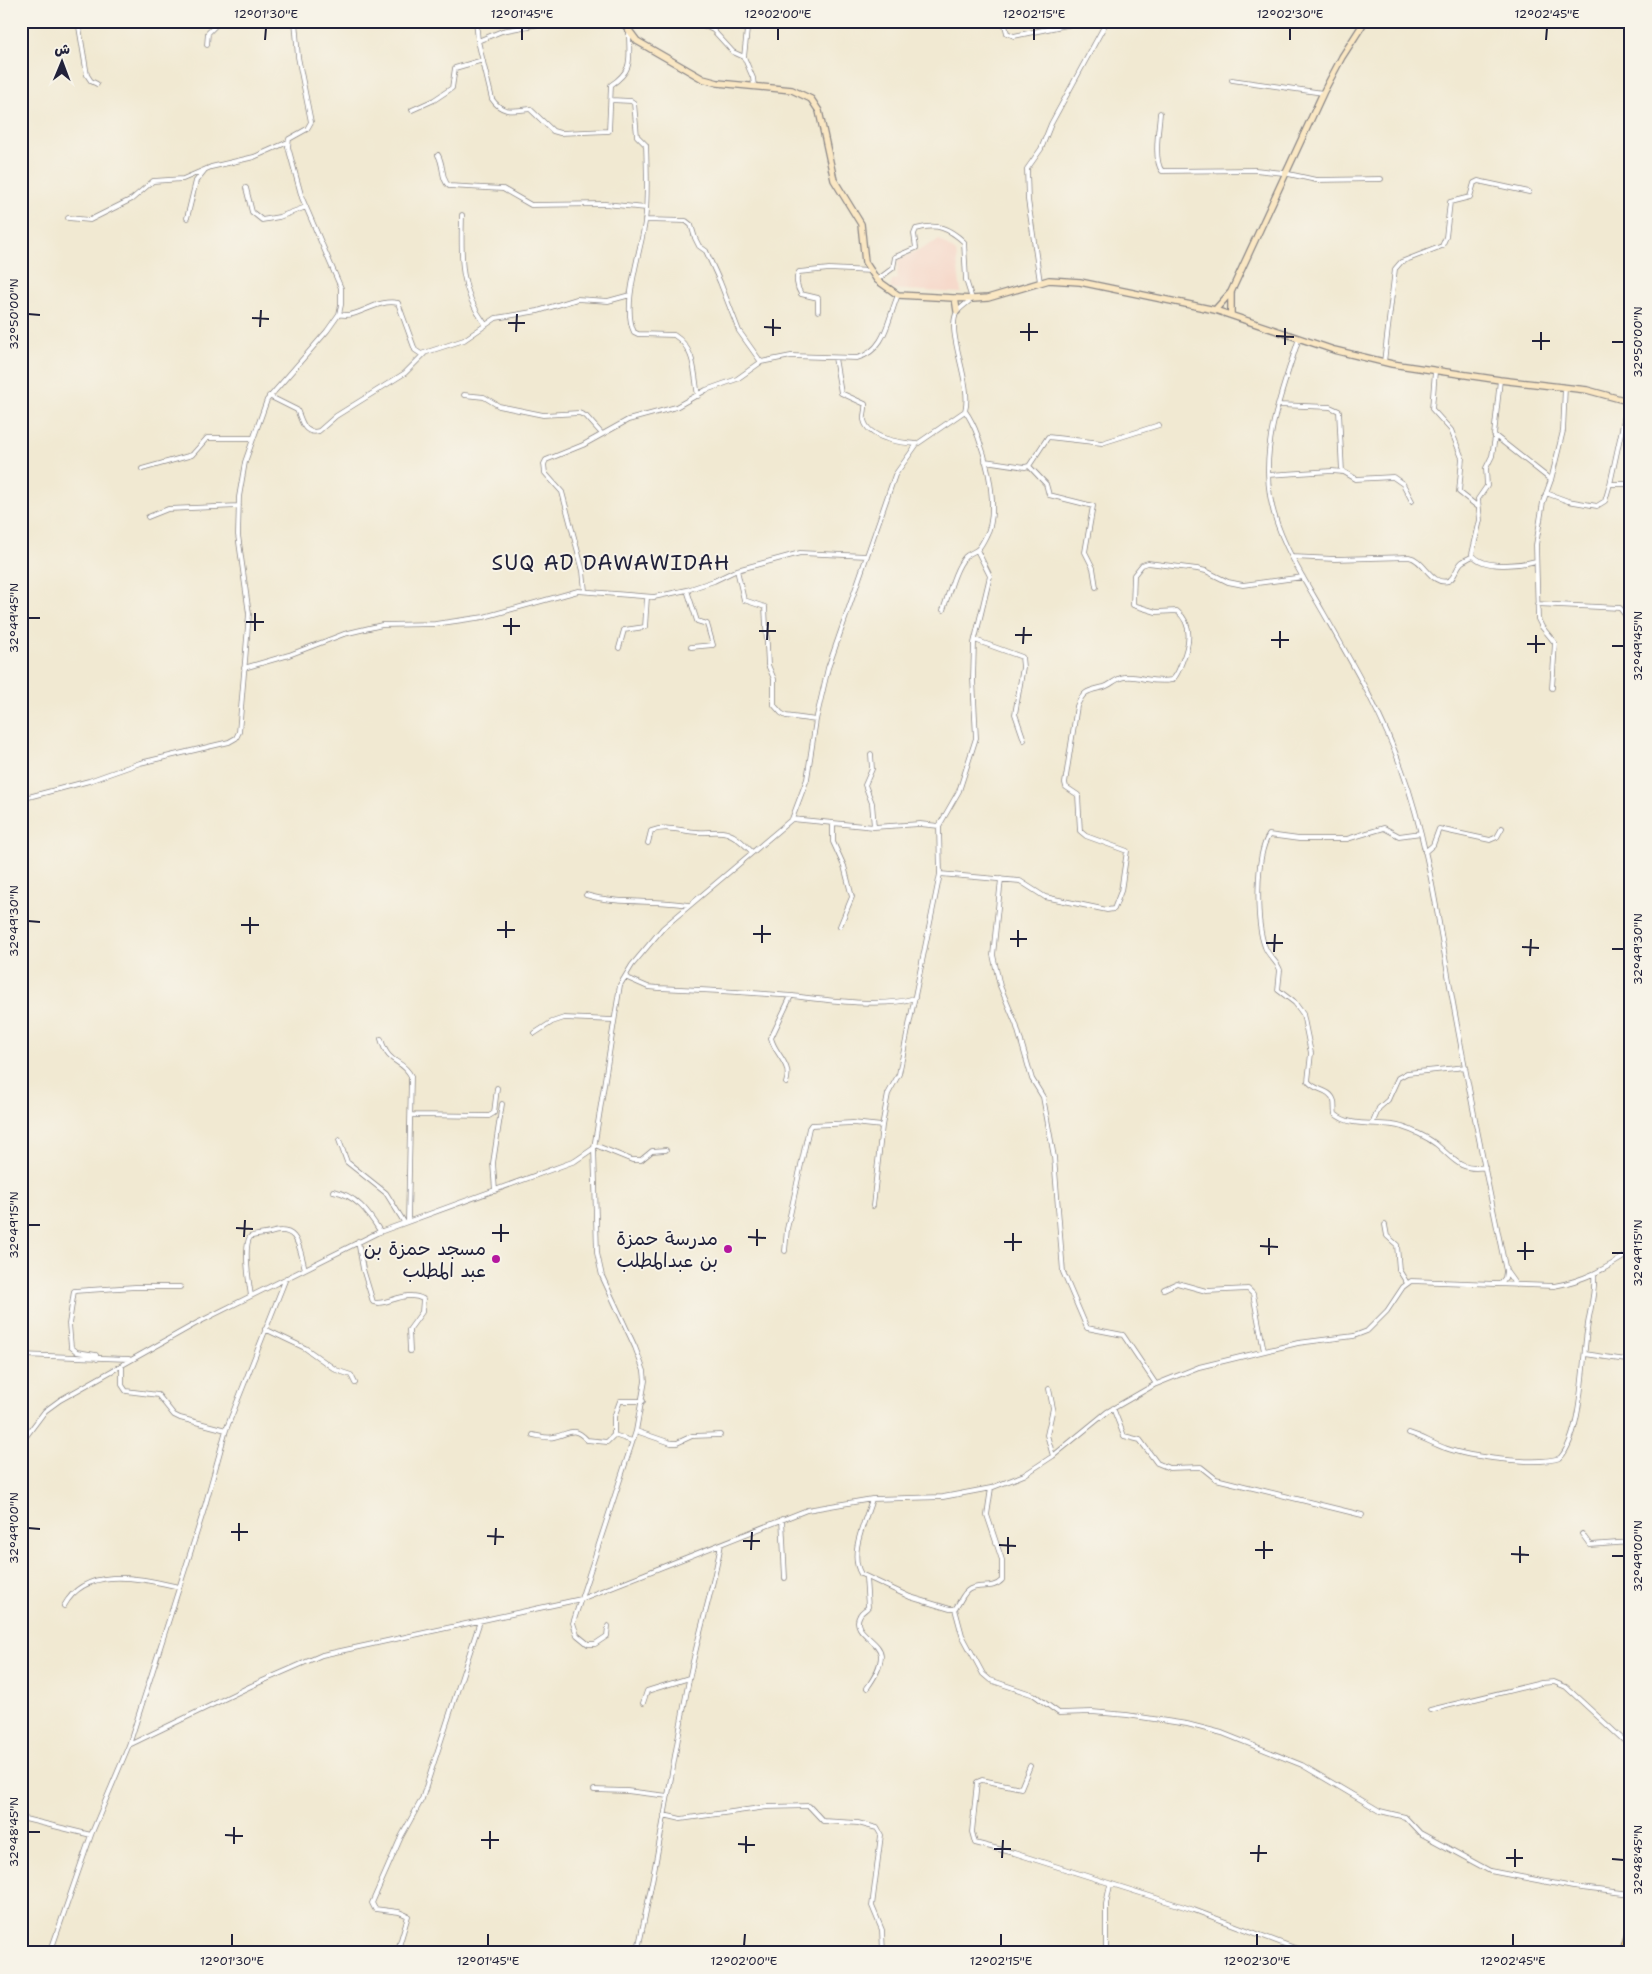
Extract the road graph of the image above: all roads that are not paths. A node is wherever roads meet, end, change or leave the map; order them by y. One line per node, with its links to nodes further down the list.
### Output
1 (78, 21): 19 (street)
2 (220, 21): 15 (street)
3 (295, 21): 25 (street)
4 (476, 21): 14 (street)
5 (555, 21): 14 (street)
6 (622, 21): 13 (street)
7 (695, 21): 16 (street)
8 (748, 21): 16 (street)
9 (1004, 21): 10 (street)
10 (1086, 21)
11 (1107, 21): 40 (street)
12 (1365, 21): 21 (street)
13 (629, 33): 20 (street); 22 (street)
14 (478, 41): 17 (street)
15 (207, 45)
16 (744, 57): 20 (street)
17 (483, 60): 22 (street); 23 (street)
18 (1232, 80): 21 (street)
19 (97, 84)
20 (754, 86): 38 (street)
21 (1323, 93): 28 (street)
22 (611, 100): 33 (street)
23 (412, 110)
24 (1160, 113): 28 (street)
25 (288, 142): 27 (street); 32 (street)
26 (438, 155): 33 (street)
27 (205, 169): 35 (street); 36 (street)
28 (1284, 173): 29 (street); 41 (street)
29 (1381, 179)
30 (246, 188): 32 (street)
31 (1529, 192): 56 (street)
32 (306, 207): 49 (street)
33 (646, 208): 37 (street)
34 (462, 215): 51 (street)
35 (68, 218)
36 (187, 218)
37 (645, 220): 42 (street); 55 (street)
38 (872, 271): 39 (street); 46 (street)
39 (877, 280): 43 (street); 45 (street)
40 (1040, 282): 45 (street); 47 (street)
41 (1231, 292): 47 (street); 50 (street)
42 (630, 295): 51 (street); 62 (street)
43 (898, 295): 44 (street); 54 (street)
44 (955, 298): 45 (street); 48 (street)
45 (972, 299): 48 (street)
46 (818, 310)
47 (1215, 310): 50 (street)
48 (958, 312): 65 (street)
49 (339, 314): 53 (street); 60 (street)
50 (1231, 314): 52 (street)
51 (485, 324): 53 (street)
52 (1299, 338): 56 (street); 64 (street)
53 (424, 354): 60 (street)
54 (835, 358): 55 (street); 70 (street)
55 (761, 362): 62 (street)
56 (1384, 362): 57 (street)
57 (1435, 370): 58 (street); 82 (street)
58 (1500, 380): 59 (street); 68 (street)
59 (1566, 387): 63 (street); 76 (street)
60 (269, 396): 69 (street)
61 (464, 396): 67 (street)
62 (698, 396): 67 (street)
63 (1629, 401): 77 (street)
64 (1278, 405): 74 (street); 75 (street)
65 (965, 411): 70 (street); 71 (street)
66 (1159, 425): 72 (street)
67 (602, 434): 92 (street)
68 (1495, 437): 76 (street); 82 (street)
69 (252, 438): 73 (street); 81 (street)
70 (917, 444): 85 (street)
71 (985, 462): 72 (street); 84 (street)
72 (1029, 466): 91 (street)
73 (142, 469)
74 (1342, 472): 75 (street); 80 (street)
75 (1268, 475): 87 (street)
76 (1551, 480): 79 (street)
77 (1610, 484): 78 (street); 79 (street)
78 (1631, 484)
79 (1546, 492): 88 (street)
80 (1412, 501)
81 (239, 506): 83 (street); 102 (street)
82 (1477, 506): 86 (street)
83 (148, 517)
84 (977, 550): 96 (street); 98 (street)
85 (867, 556): 89 (street); 104 (street)
86 (1473, 556): 87 (street); 88 (street)
87 (1292, 557): 90 (street)
88 (1536, 561): 95 (street)
89 (738, 570): 93 (street); 104 (street)
90 (1303, 577): 113 (street); 118 (street)
91 (1096, 587)
92 (585, 590): 94 (street); 102 (street)
93 (687, 590): 94 (street); 99 (street)
94 (647, 597): 100 (street)
95 (1537, 604): 97 (street); 103 (street)
96 (943, 610)
97 (1630, 639): 101 (street)
98 (975, 640): 105 (street); 110 (street)
99 (691, 647)
100 (619, 648)
101 (1631, 650)
102 (244, 668): 107 (street)
103 (1552, 688)
104 (816, 720): 108 (street)
105 (1024, 740)
106 (871, 754): 111 (street)
107 (21, 800)
108 (792, 819): 109 (street); 115 (street)
109 (833, 824): 111 (street); 121 (street)
110 (939, 826): 111 (street); 117 (street)
111 (874, 827)
112 (1502, 828): 116 (street)
113 (1420, 833): 116 (street); 133 (street)
114 (648, 843): 115 (street)
115 (752, 852): 120 (street)
116 (1425, 852): 128 (street)
117 (940, 874): 118 (street); 124 (street)
118 (1001, 880): 168 (street)
119 (586, 895): 120 (street)
120 (688, 905): 122 (street)
121 (840, 926)
122 (625, 977): 123 (street); 125 (street)
123 (791, 996): 124 (street); 129 (street)
124 (915, 998): 134 (street)
125 (613, 1020): 126 (street); 136 (street)
126 (535, 1033)
127 (381, 1039): 132 (street)
128 (1466, 1067): 133 (street); 138 (street)
129 (786, 1083)
130 (497, 1088): 132 (street)
131 (502, 1104): 140 (street)
132 (411, 1115): 142 (street)
133 (1373, 1122): 138 (street)
134 (882, 1126): 141 (street); 146 (street)
135 (339, 1140): 142 (street)
136 (595, 1146): 137 (street); 140 (street); 170 (street)
137 (666, 1150)
138 (1485, 1167): 149 (street)
139 (333, 1191): 144 (street)
140 (495, 1191): 142 (street)
141 (873, 1206)
142 (406, 1221): 144 (street)
143 (1385, 1225): 152 (street)
144 (380, 1231): 145 (street)
145 (358, 1241): 148 (street); 159 (street)
146 (785, 1250)
147 (1631, 1252): 150 (street)
148 (305, 1269): 151 (street); 157 (street)
149 (1506, 1271): 153 (street); 154 (street)
150 (1594, 1274): 154 (street); 161 (street)
151 (286, 1278): 157 (street); 158 (street)
152 (1407, 1283): 153 (street); 160 (street)
153 (1499, 1284): 154 (street)
154 (1516, 1285)
155 (180, 1288): 163 (street)
156 (1164, 1289): 160 (street)
157 (251, 1296): 164 (street)
158 (265, 1329): 167 (street); 172 (street)
159 (410, 1351)
160 (1264, 1351): 168 (street)
161 (1585, 1354): 165 (street); 174 (street)
162 (21, 1355): 163 (street)
163 (97, 1359): 164 (street)
164 (132, 1359): 166 (street)
165 (1626, 1360)
166 (122, 1364): 172 (street); 179 (street)
167 (356, 1384)
168 (1156, 1384): 171 (street)
169 (1049, 1389): 180 (street)
170 (643, 1401): 173 (street); 176 (street)
171 (1114, 1408): 180 (street); 183 (street)
172 (226, 1430): 190 (street)
173 (636, 1431): 177 (street); 178 (street)
174 (1409, 1434)
175 (533, 1435): 176 (street)
176 (614, 1435): 178 (street)
177 (720, 1435)
178 (632, 1441): 191 (street)
179 (21, 1444)
180 (1053, 1456): 181 (street)
181 (991, 1488): 182 (street); 193 (street)
182 (872, 1498): 184 (street); 189 (street)
183 (1362, 1515)
184 (782, 1519): 187 (street); 188 (street)
185 (1582, 1534): 186 (street)
186 (1631, 1542)
187 (721, 1544): 191 (street); 196 (street)
188 (785, 1578)
189 (866, 1578): 193 (street); 197 (street)
190 (179, 1587): 192 (street); 200 (street)
191 (581, 1598): 194 (street); 195 (street)
192 (64, 1606)
193 (955, 1609): 209 (street)
194 (480, 1621): 200 (street); 213 (street)
195 (608, 1626)
196 (689, 1678): 198 (street); 204 (street)
197 (868, 1688)
198 (643, 1703)
199 (1430, 1710): 201 (street)
200 (129, 1745): 207 (street)
201 (1631, 1747)
202 (1030, 1766): 208 (street)
203 (594, 1790): 204 (street)
204 (668, 1796): 205 (street)
205 (664, 1814): 214 (street); 215 (street)
206 (21, 1818): 207 (street)
207 (91, 1835): 211 (street)
208 (1110, 1885): 216 (street); 217 (street)
209 (1631, 1894)
210 (1631, 1926): 218 (highway)
211 (51, 1950): 212 (street)
212 (72, 1953)
213 (397, 1953)
214 (637, 1953)
215 (883, 1953)
216 (1106, 1953)
217 (1308, 1953)
218 (1623, 1953)

